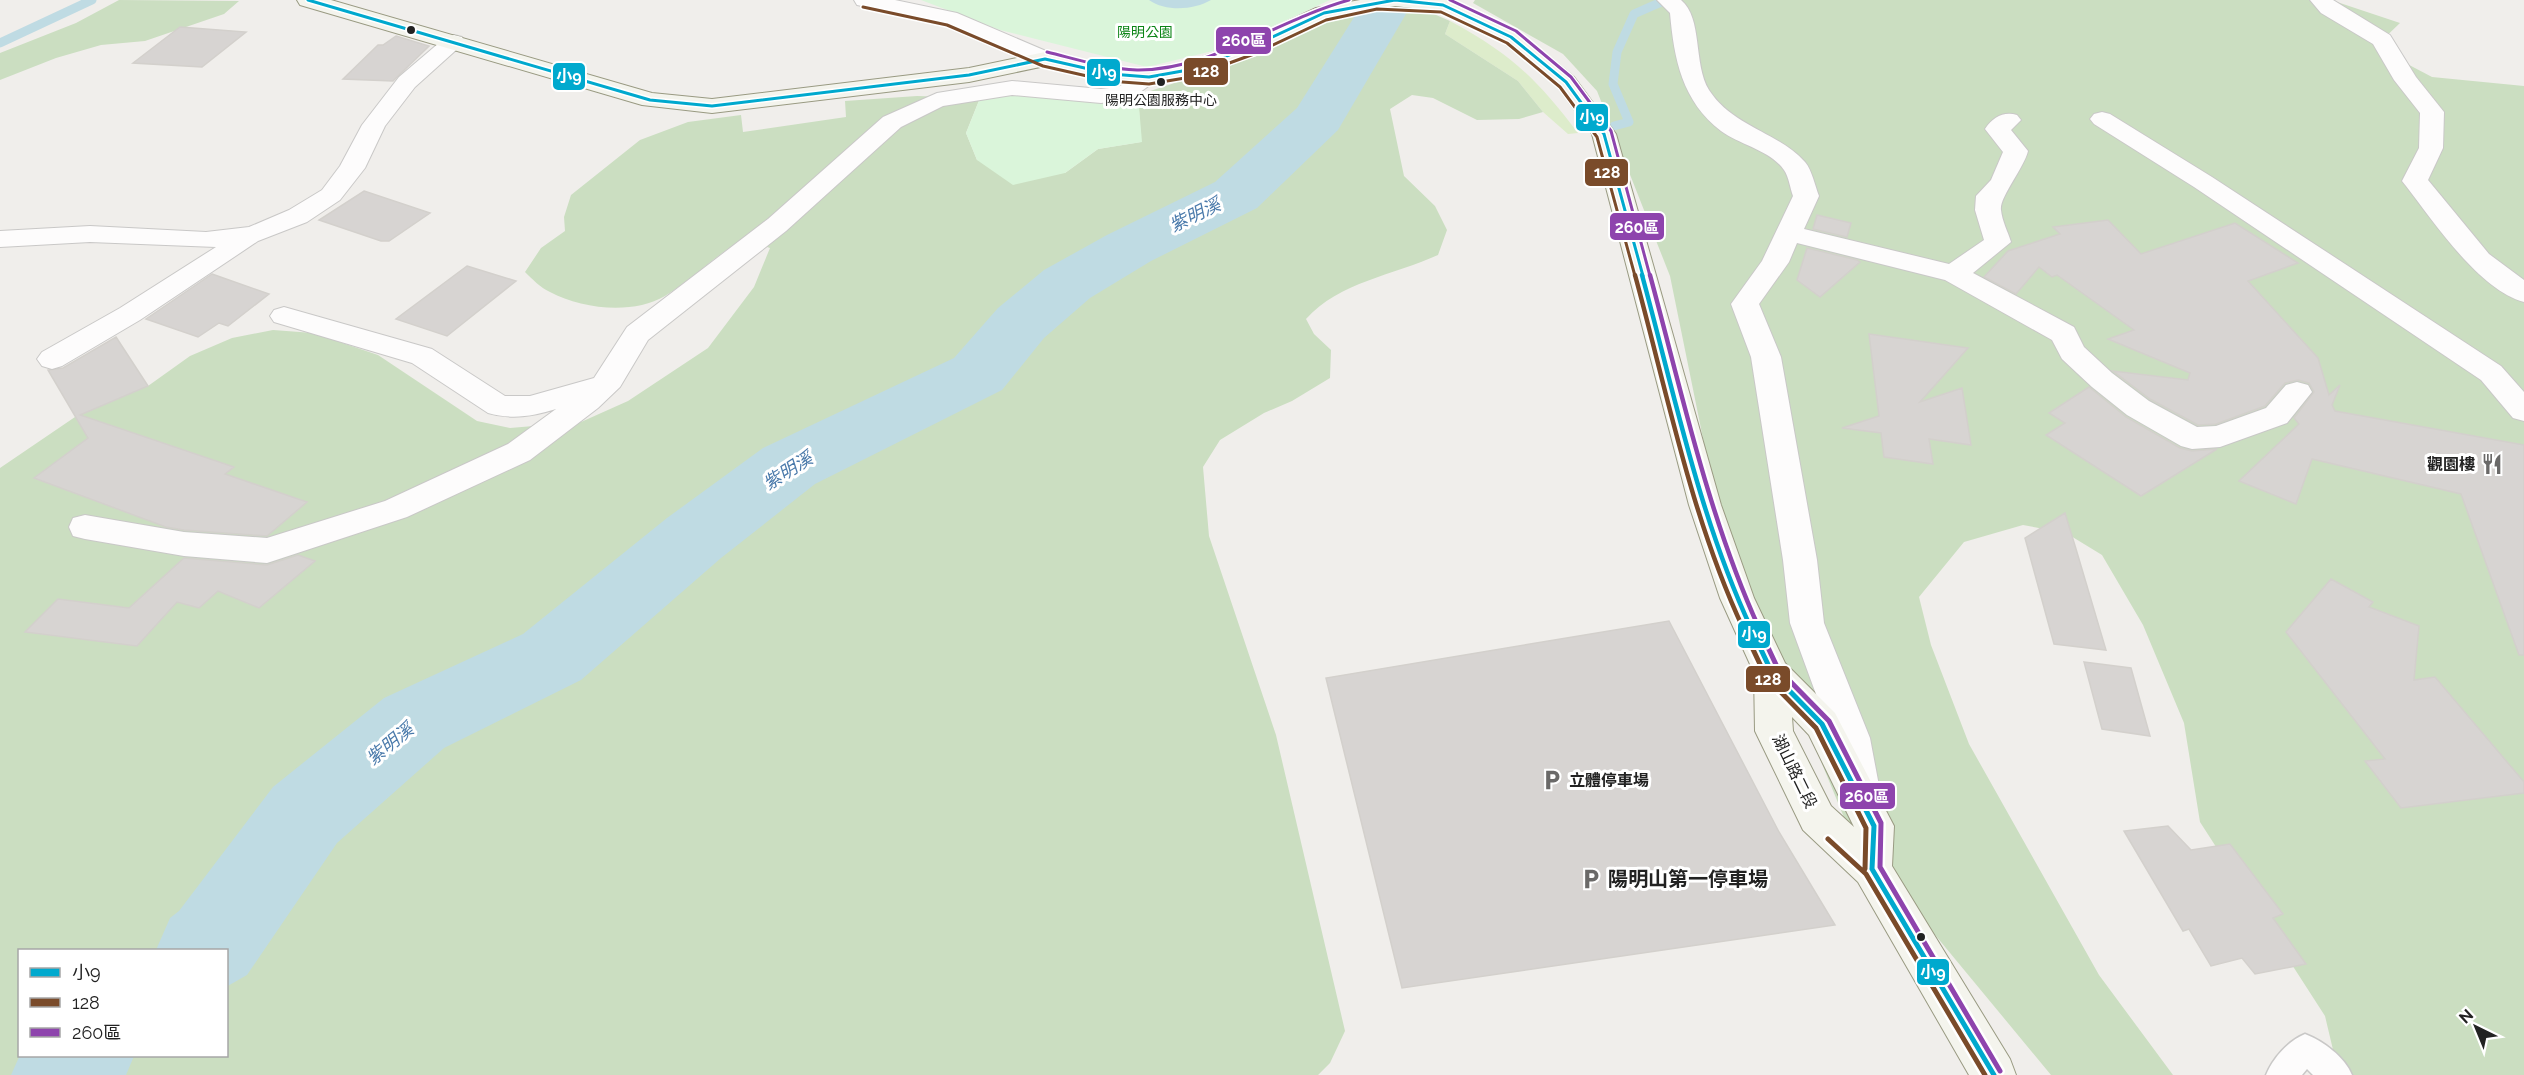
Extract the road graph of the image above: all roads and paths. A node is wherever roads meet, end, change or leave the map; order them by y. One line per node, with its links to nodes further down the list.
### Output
1 (308, 0): 5 (street, 湖山路二段)
2 (865, 0): 6 (street)
3 (2321, 0): 14 (street)
4 (1675, 5): 11 (street)
5 (454, 42): 6 (street, 湖山路二段); 10 (street)
6 (1045, 59): 7 (street, 湖山路二段)
7 (1149, 77): 17 (street); 21 (street, 湖山路二段)
8 (2102, 119): 19 (street)
9 (2008, 120): 13 (street)
10 (254, 234): 12 (street); 16 (street)
11 (1791, 234): 13 (street); 22 (street)
12 (0, 239)
13 (1954, 274): 18 (street)
14 (2524, 293)
15 (284, 316): 17 (street)
16 (52, 359)
17 (610, 381): 20 (street)
18 (2297, 392)
19 (2524, 411)
20 (85, 527)
21 (1772, 673): 22 (street, 湖山路二段); 23 (street, 湖山路二段)
22 (1863, 805): 23 (street, 湖山路二段)
23 (1872, 869): 24 (street)
24 (1994, 1075)
25 (2281, 1075): 26 (lane)
26 (2337, 1075)

